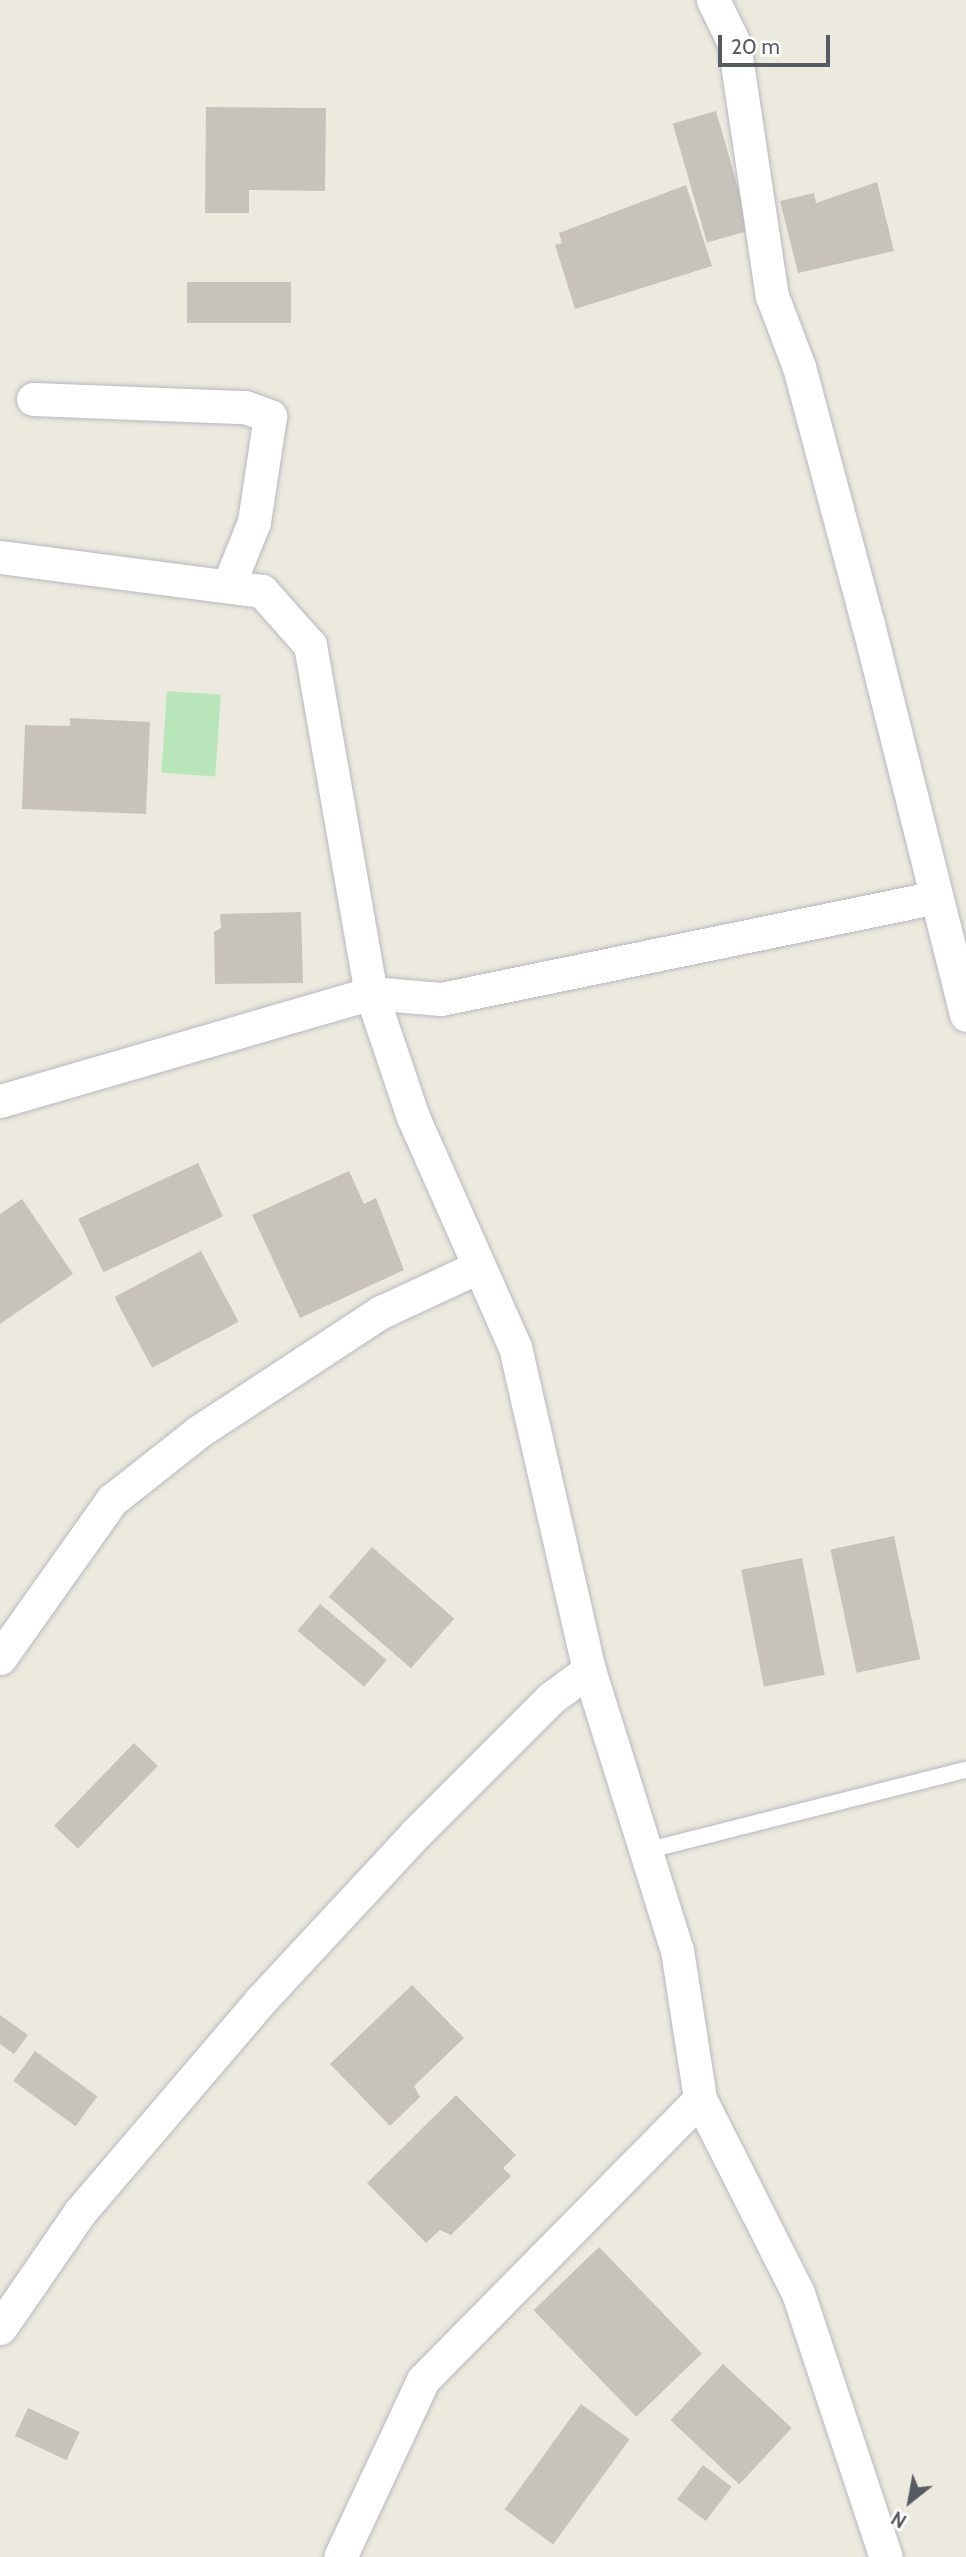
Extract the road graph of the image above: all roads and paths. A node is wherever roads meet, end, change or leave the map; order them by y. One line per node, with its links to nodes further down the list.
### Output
1 (721, 4): 5 (street)
2 (33, 399): 4 (street)
3 (0, 556): 4 (street)
4 (229, 584): 6 (street)
5 (932, 898): 6 (street); 7 (street)
6 (371, 993): 8 (street); 9 (street)
7 (966, 1016)
8 (0, 1101)
9 (476, 1268): 10 (street); 11 (street)
10 (0, 1658)
11 (589, 1670): 13 (street); 15 (street)
12 (966, 1770): 13 (lane)
13 (649, 1850): 14 (street)
14 (700, 2099): 16 (street); 17 (street)
15 (0, 2328)
16 (340, 2557)
17 (886, 2557)

